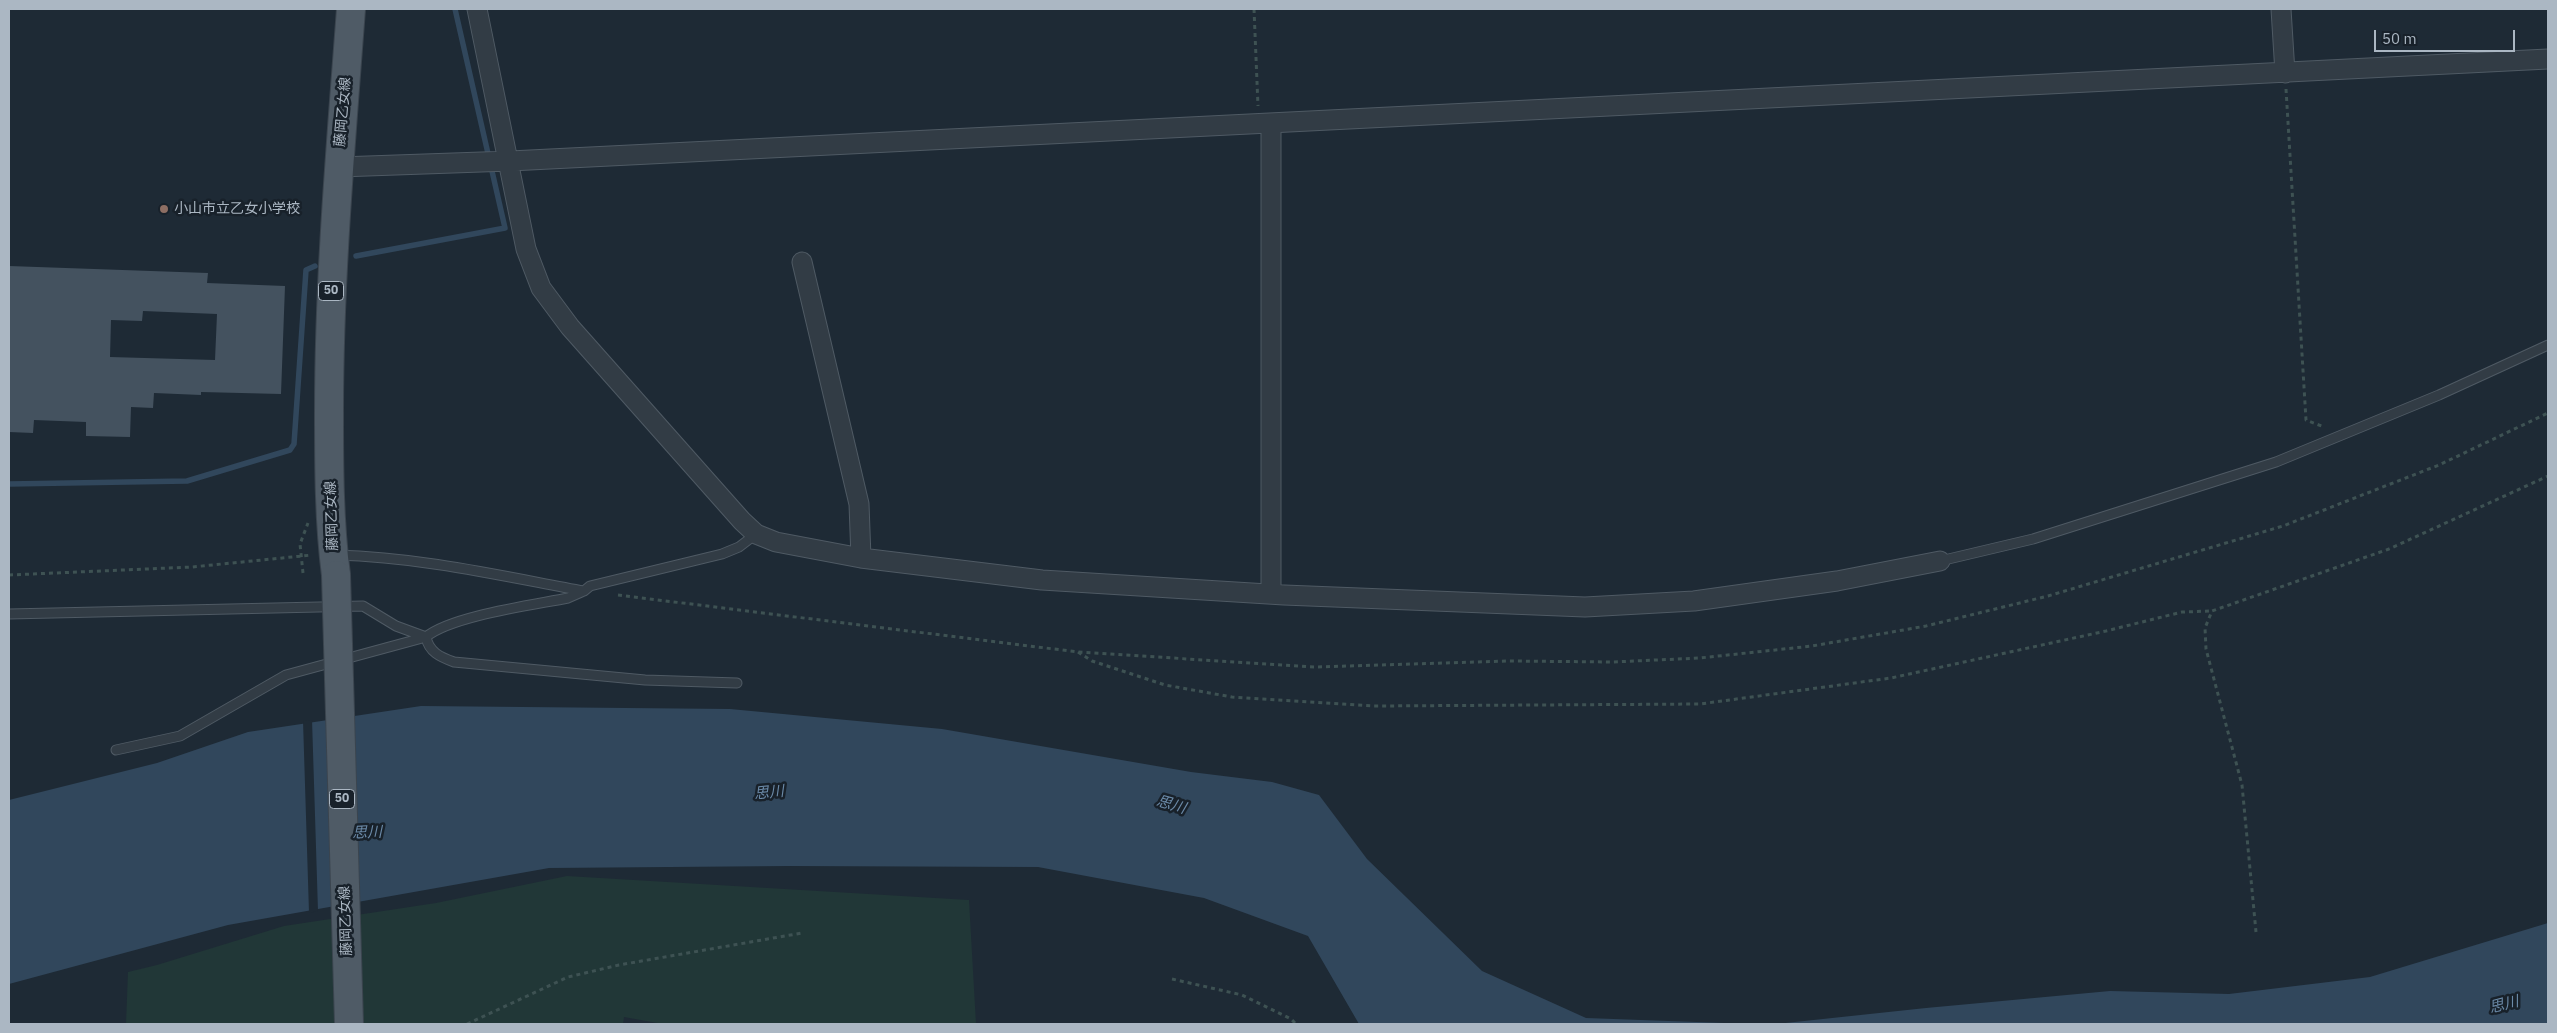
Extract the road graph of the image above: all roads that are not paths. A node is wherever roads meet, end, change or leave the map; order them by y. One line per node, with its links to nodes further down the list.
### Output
1 (351, 9): 8 (main road, 藤岡乙女線 / 50)
2 (477, 9): 7 (street)
3 (2281, 9): 5 (street)
4 (2548, 59): 5 (street)
5 (2285, 73): 6 (street)
6 (1265, 124): 7 (street); 16 (street)
7 (510, 162): 8 (street); 11 (street)
8 (339, 167): 14 (main road, 藤岡乙女線 / 50)
9 (802, 262): 12 (street)
10 (2548, 345): 13 (lane)
11 (756, 534): 12 (street); 15 (lane)
12 (861, 558): 16 (street)
13 (1940, 561): 16 (street)
14 (335, 565): 15 (lane); 21 (main road, 藤岡乙女線 / 50, bridge)
15 (584, 591): 18 (lane)
16 (1271, 594)
17 (9, 614): 18 (lane)
18 (426, 637): 19 (lane); 20 (lane)
19 (737, 683)
20 (116, 750)
21 (349, 1024)

